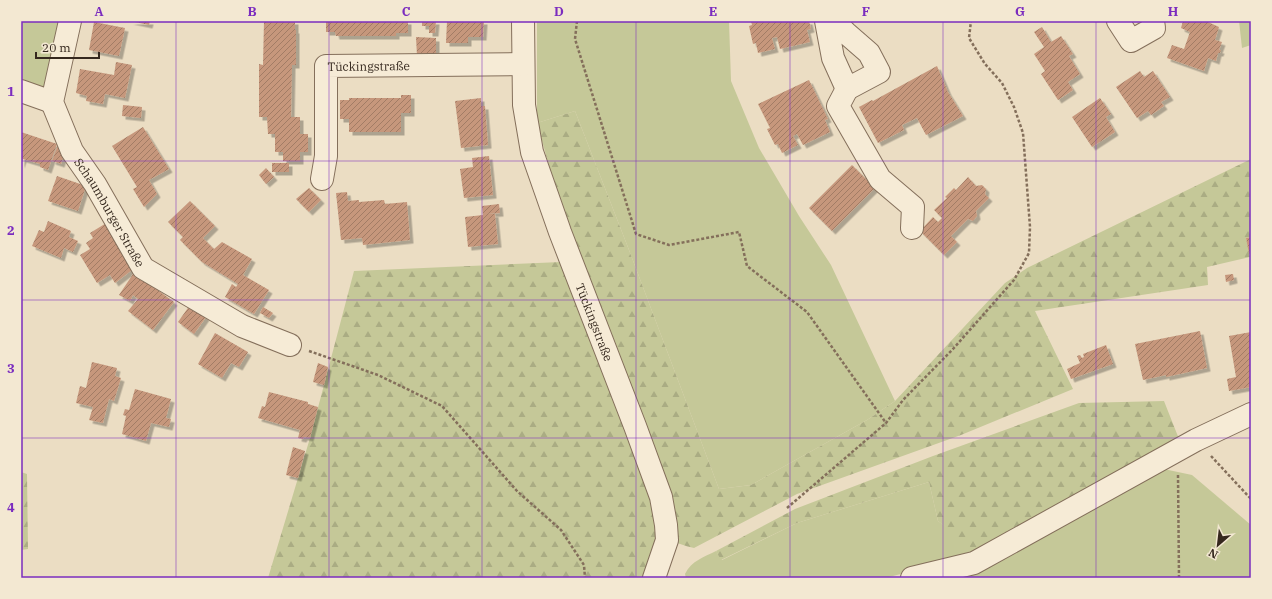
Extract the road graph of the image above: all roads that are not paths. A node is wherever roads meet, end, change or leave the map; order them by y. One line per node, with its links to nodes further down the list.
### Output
1 (70, 21): 10 (street)
2 (523, 21): 7 (street, Tückingstraße)
3 (826, 21): 8 (street)
4 (834, 21): 8 (street)
5 (1118, 21): 6 (street)
6 (1153, 21)
7 (524, 64): 11 (street, Tückingstraße); 15 (street, Tückingstraße)
8 (847, 89): 12 (street)
9 (21, 91): 10 (street)
10 (52, 102): 13 (street, Schaumburger Straße)
11 (322, 179)
12 (912, 228)
13 (290, 345)
14 (1251, 414): 16 (street)
15 (654, 578)
16 (912, 578)

